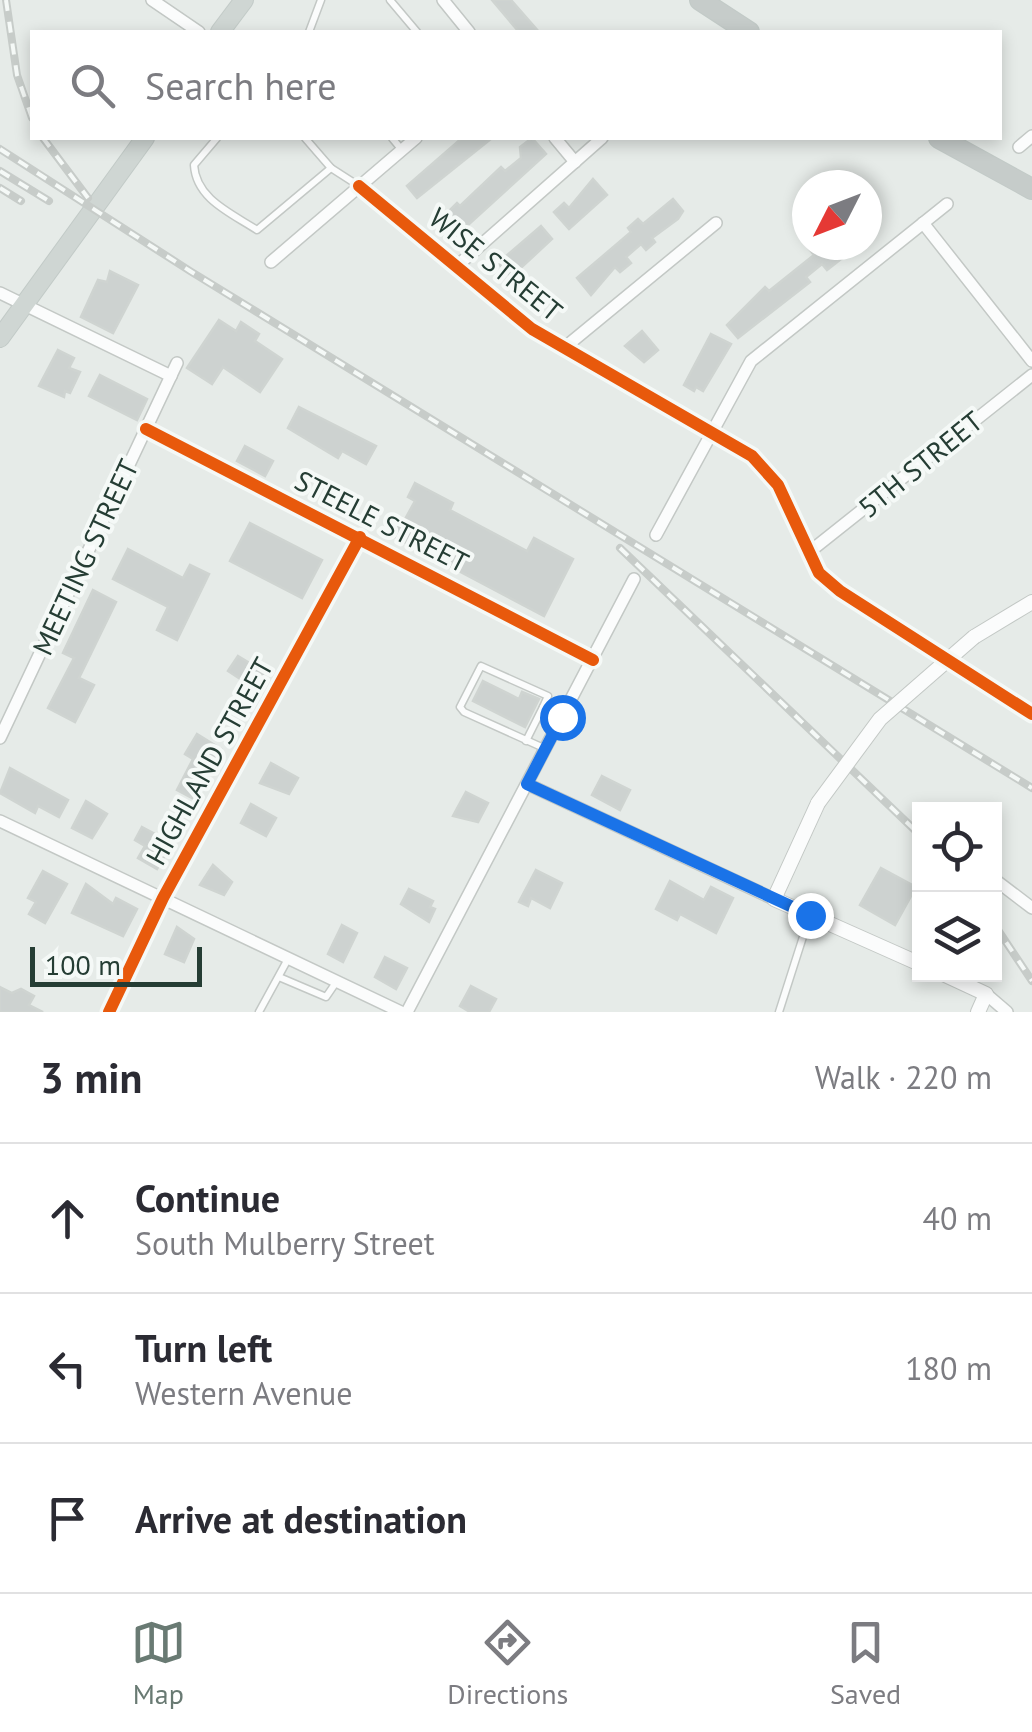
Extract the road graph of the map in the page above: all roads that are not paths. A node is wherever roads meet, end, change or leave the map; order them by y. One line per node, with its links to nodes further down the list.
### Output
1 (152, 0): 7 (street)
2 (244, 0): 8 (main road)
3 (321, 0): 9 (lane)
4 (390, 0): 10 (lane)
5 (443, 0): 11 (street)
6 (700, 0): 12 (highway)
7 (195, 30)
8 (222, 30)
9 (310, 30)
10 (414, 30)
11 (467, 30)
12 (746, 30)
13 (1032, 136): 22 (street)
14 (144, 140): 34 (main road)
15 (215, 140): 25 (lane)
16 (307, 140): 25 (lane)
17 (394, 140): 23 (lane)
18 (414, 140): 23 (street)
19 (557, 140): 24 (street)
20 (600, 140): 24 (street)
21 (943, 140): 27 (highway)
22 (1019, 146)
23 (402, 150): 26 (street)
24 (575, 162): 32 (street)
25 (331, 168): 26 (lane)
26 (359, 186): 31 (street); 32 (street, WISE STREET)
27 (1032, 188)
28 (946, 204): 30 (street)
29 (716, 223): 36 (street)
30 (923, 223): 37 (street); 42 (street)
31 (271, 262)
32 (457, 266): 36 (street, WISE STREET)
33 (0, 293): 34 (street)
34 (24, 305): 35 (main road); 40 (street)
35 (0, 338)
36 (564, 348): 42 (street, WISE STREET)
37 (1032, 360)
38 (177, 363): 40 (street, MEETING STREET)
39 (1032, 375): 45 (street, 5TH STREET)
40 (170, 376): 41 (street, MEETING STREET)
41 (146, 429): 44 (street, STEELE STREET); 52 (street, MEETING STREET)
42 (712, 431): 43 (street); 45 (street, WISE STREET)
43 (656, 535)
44 (360, 537): 48 (street, STEELE STREET); 58 (street, HIGHLAND STREET)
45 (808, 553): 50 (street, WISE STREET)
46 (634, 579): 48 (street)
47 (1032, 602): 59 (street, bridge)
48 (593, 660): 51 (street)
49 (543, 708): 51 (lane); 53 (lane); 53 (lane)
50 (1032, 714)
51 (562, 717): 54 (street)
52 (0, 738)
53 (526, 740): 54 (lane)
54 (546, 748): 55 (street)
55 (527, 784): 59 (street); 70 (street)
56 (0, 822): 58 (street)
57 (1002, 886): 60 (street)
58 (163, 898): 62 (street); 68 (street, HIGHLAND STREET)
59 (774, 899): 61 (street)
60 (1032, 908)
61 (810, 915): 63 (street); 71 (lane)
62 (289, 958): 64 (lane); 65 (street)
63 (912, 960)
64 (279, 977): 65 (lane); 69 (lane)
65 (337, 981): 70 (street)
66 (960, 982): 67 (street)
67 (986, 994): 72 (street); 73 (street)
68 (109, 1012)
69 (259, 1012)
70 (404, 1012)
71 (779, 1012)
72 (978, 1012)
73 (1007, 1012)

